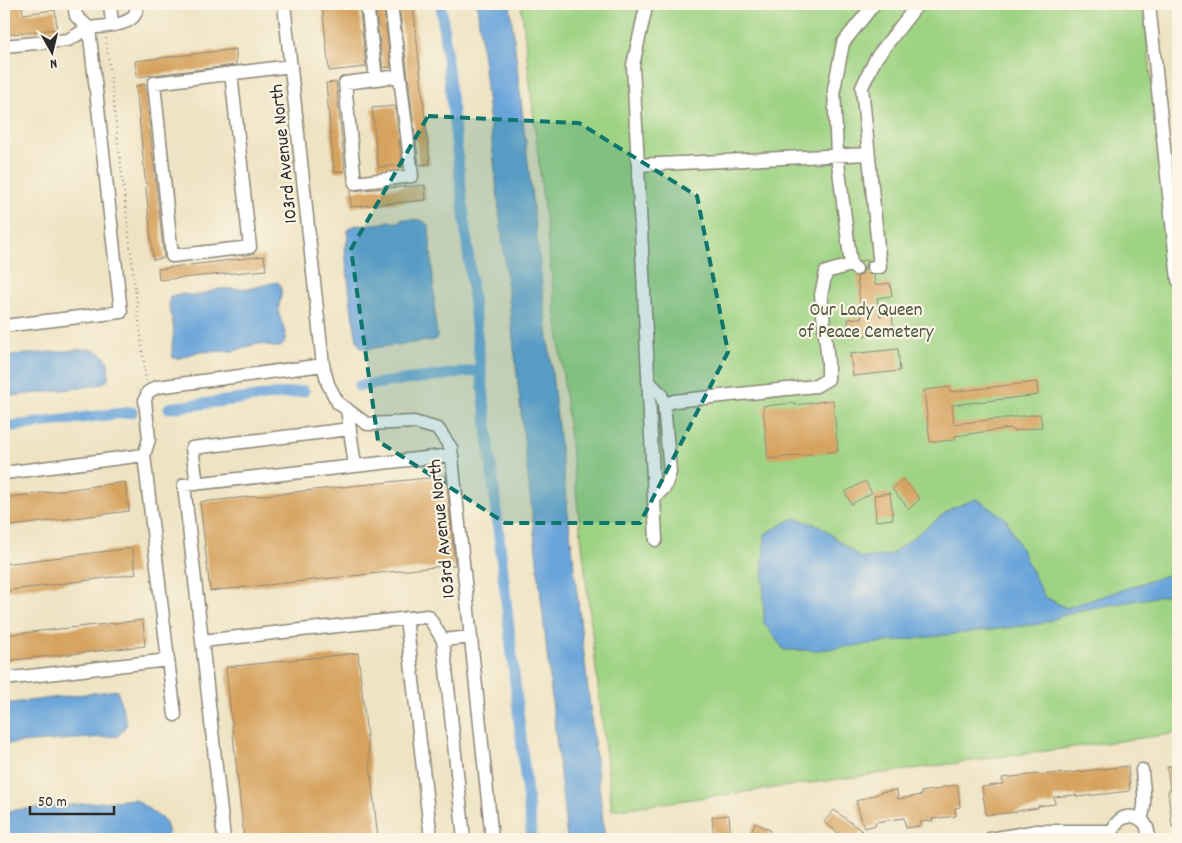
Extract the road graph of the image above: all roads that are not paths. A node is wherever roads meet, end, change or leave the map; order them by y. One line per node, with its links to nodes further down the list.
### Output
1 (74, 4): 12 (street)
2 (110, 4): 11 (street)
3 (137, 4): 11 (street)
4 (284, 4): 14 (street, 103rd Avenue North)
5 (367, 4): 17 (street)
6 (391, 4): 16 (street)
7 (649, 4): 20 (street)
8 (874, 4): 19 (street)
9 (918, 4): 18 (street)
10 (1149, 4): 22 (street)
11 (108, 25): 12 (street)
12 (89, 28): 13 (street); 23 (street)
13 (4, 46)
14 (292, 66): 15 (street); 24 (street, 103rd Avenue North)
15 (231, 73): 15 (street)
16 (400, 76): 17 (street); 17 (street)
17 (376, 79)
18 (868, 154): 19 (street); 21 (street)
19 (837, 156): 20 (street); 26 (street)
20 (638, 165): 25 (street)
21 (873, 267)
22 (1178, 280)
23 (4, 326)
24 (323, 365): 27 (street, 103rd Avenue North); 29 (street)
25 (648, 381): 26 (street); 34 (street)
26 (664, 405): 34 (street)
27 (347, 410): 28 (street); 30 (street, 103rd Avenue North)
28 (350, 429): 31 (street); 33 (street)
29 (144, 455): 32 (street); 40 (street)
30 (452, 455): 31 (street); 37 (street, 103rd Avenue North)
31 (355, 466): 33 (street)
32 (4, 473)
33 (197, 484): 39 (street)
34 (654, 498): 35 (street)
35 (656, 540)
36 (406, 618): 38 (street); 39 (street); 48 (street)
37 (471, 637): 38 (street); 50 (street, 103rd Avenue North)
38 (443, 640): 49 (street)
39 (202, 641): 47 (street)
40 (168, 660): 41 (street); 42 (street)
41 (4, 679)
42 (175, 715)
43 (1142, 770): 44 (street)
44 (1141, 819): 46 (street); 52 (street)
45 (1037, 835): 46 (street); 51 (street)
46 (1113, 835)
47 (224, 839)
48 (431, 839)
49 (464, 839)
50 (492, 839)
51 (990, 839)
52 (1148, 839)

